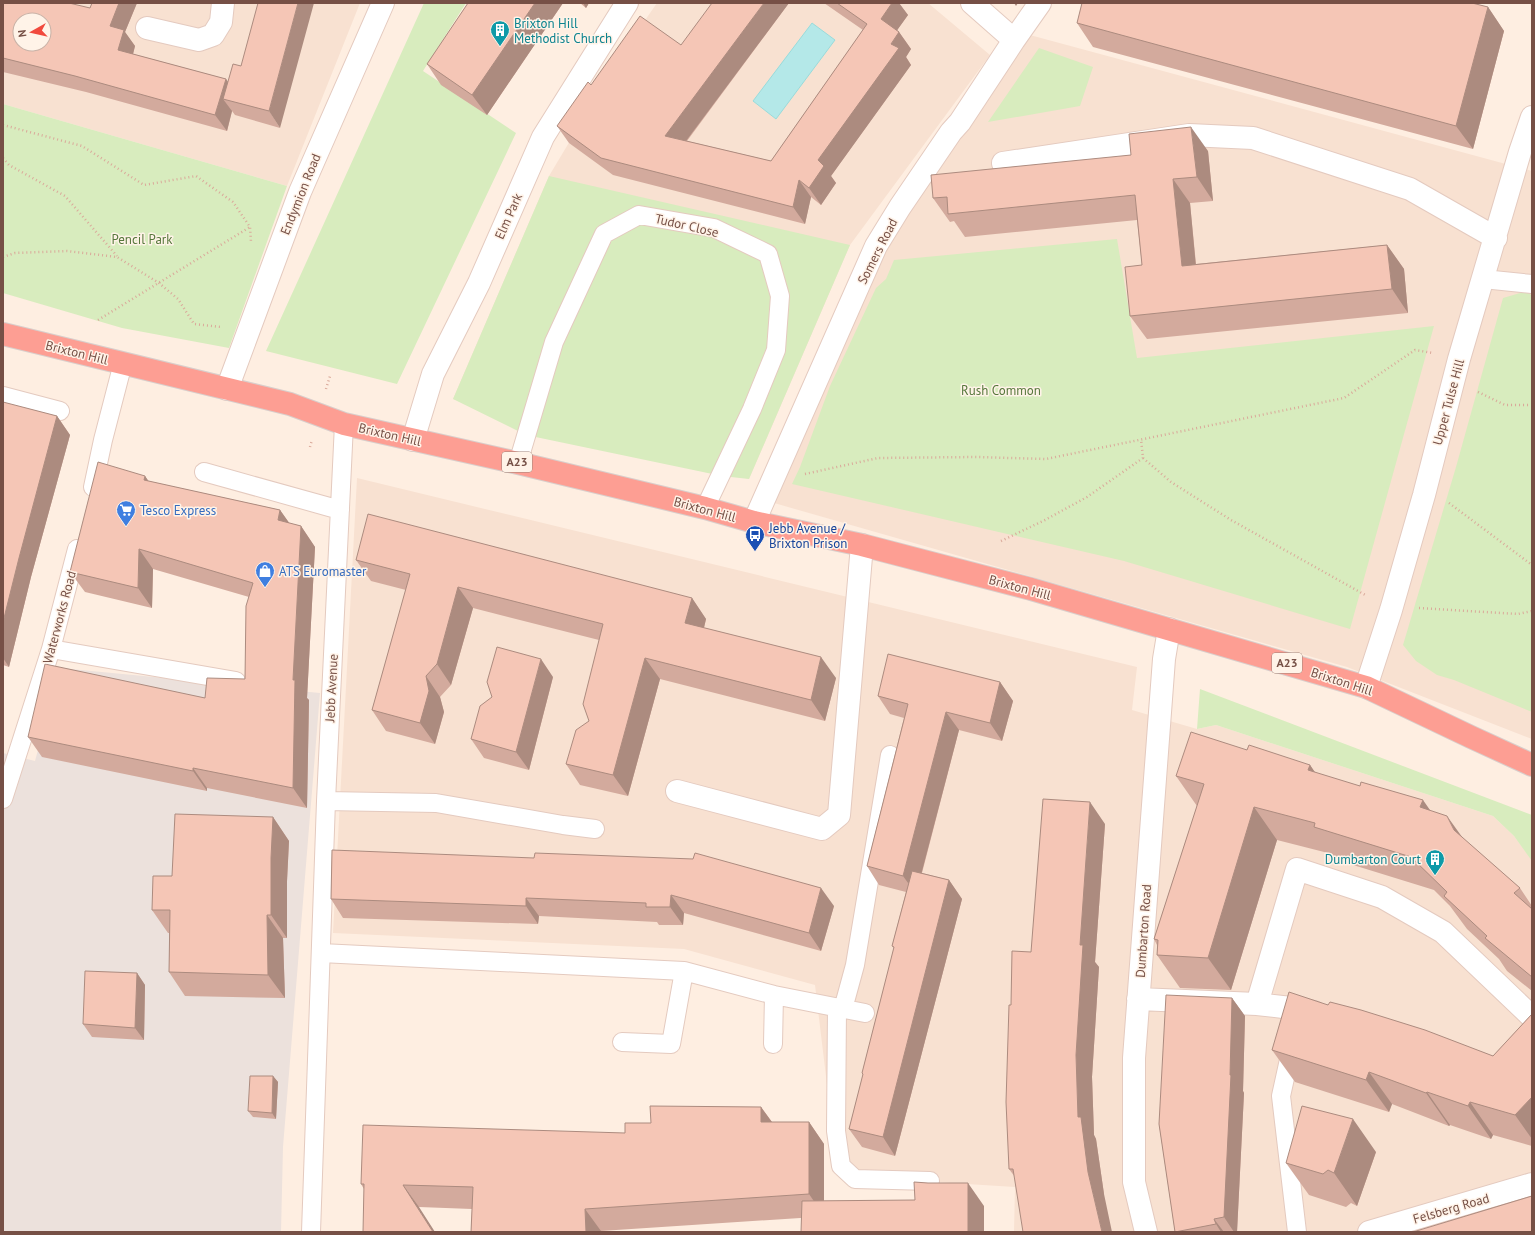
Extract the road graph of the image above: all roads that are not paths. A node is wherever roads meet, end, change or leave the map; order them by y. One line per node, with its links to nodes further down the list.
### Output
1 (223, 3): 6 (street)
2 (383, 3): 15 (street, Endymion Road)
3 (627, 3): 19 (street, Elm Park)
4 (972, 3): 7 (street)
5 (1040, 3): 7 (street, Somers Road)
6 (147, 28)
7 (1014, 40): 25 (street, Somers Road)
8 (1532, 117): 10 (street, Upper Tulse Hill)
9 (1003, 163): 10 (street)
10 (1496, 238): 11 (street, Upper Tulse Hill)
11 (1483, 279): 12 (lane); 31 (street, Upper Tulse Hill)
12 (1532, 284)
13 (3, 334): 14 (highway, Brixton Hill / A23)
14 (123, 363): 15 (highway, Brixton Hill / A23); 22 (lane)
15 (227, 389): 18 (highway, Brixton Hill / A23)
16 (3, 396): 17 (lane)
17 (60, 411)
18 (344, 424): 19 (highway, Brixton Hill / A23); 24 (lane, Jebb Avenue)
19 (413, 440): 20 (highway, Brixton Hill / A23)
20 (518, 463): 23 (highway, Brixton Hill / A23); 23 (lane, Tudor Close)
21 (204, 472): 24 (lane)
22 (89, 506)
23 (705, 508): 25 (highway, Brixton Hill / A23)
24 (340, 510): 36 (lane, Jebb Avenue)
25 (754, 522): 27 (highway, Brixton Hill / A23)
26 (81, 536): 29 (lane, Waterworks Road)
27 (862, 545): 28 (highway, Brixton Hill / A23); 34 (street)
28 (1169, 629): 31 (highway, Brixton Hill / A23); 41 (street, Dumbarton Road)
29 (51, 649): 30 (lane); 35 (lane, Waterworks Road)
30 (236, 680)
31 (1366, 686): 33 (highway, Brixton Hill / A23)
32 (890, 755): 43 (lane)
33 (1532, 765)
34 (677, 792)
35 (4, 794)
36 (326, 801): 37 (lane); 38 (lane, Jebb Avenue)
37 (595, 829)
38 (321, 953): 39 (lane); 52 (lane, Jebb Avenue)
39 (684, 971): 40 (lane); 48 (lane)
40 (774, 995): 43 (lane); 49 (lane)
41 (1138, 999): 42 (street); 53 (street, Dumbarton Road)
42 (1257, 1004): 46 (street); 47 (street)
43 (840, 1008): 44 (lane); 50 (lane)
44 (865, 1013)
45 (1332, 1016): 47 (street)
46 (1532, 1018)
47 (1298, 1021): 54 (lane)
48 (622, 1042)
49 (773, 1044)
50 (930, 1181)
51 (1532, 1184): 55 (street, Felsberg Road)
52 (311, 1232)
53 (1146, 1232)
54 (1297, 1232)
55 (1369, 1232)

